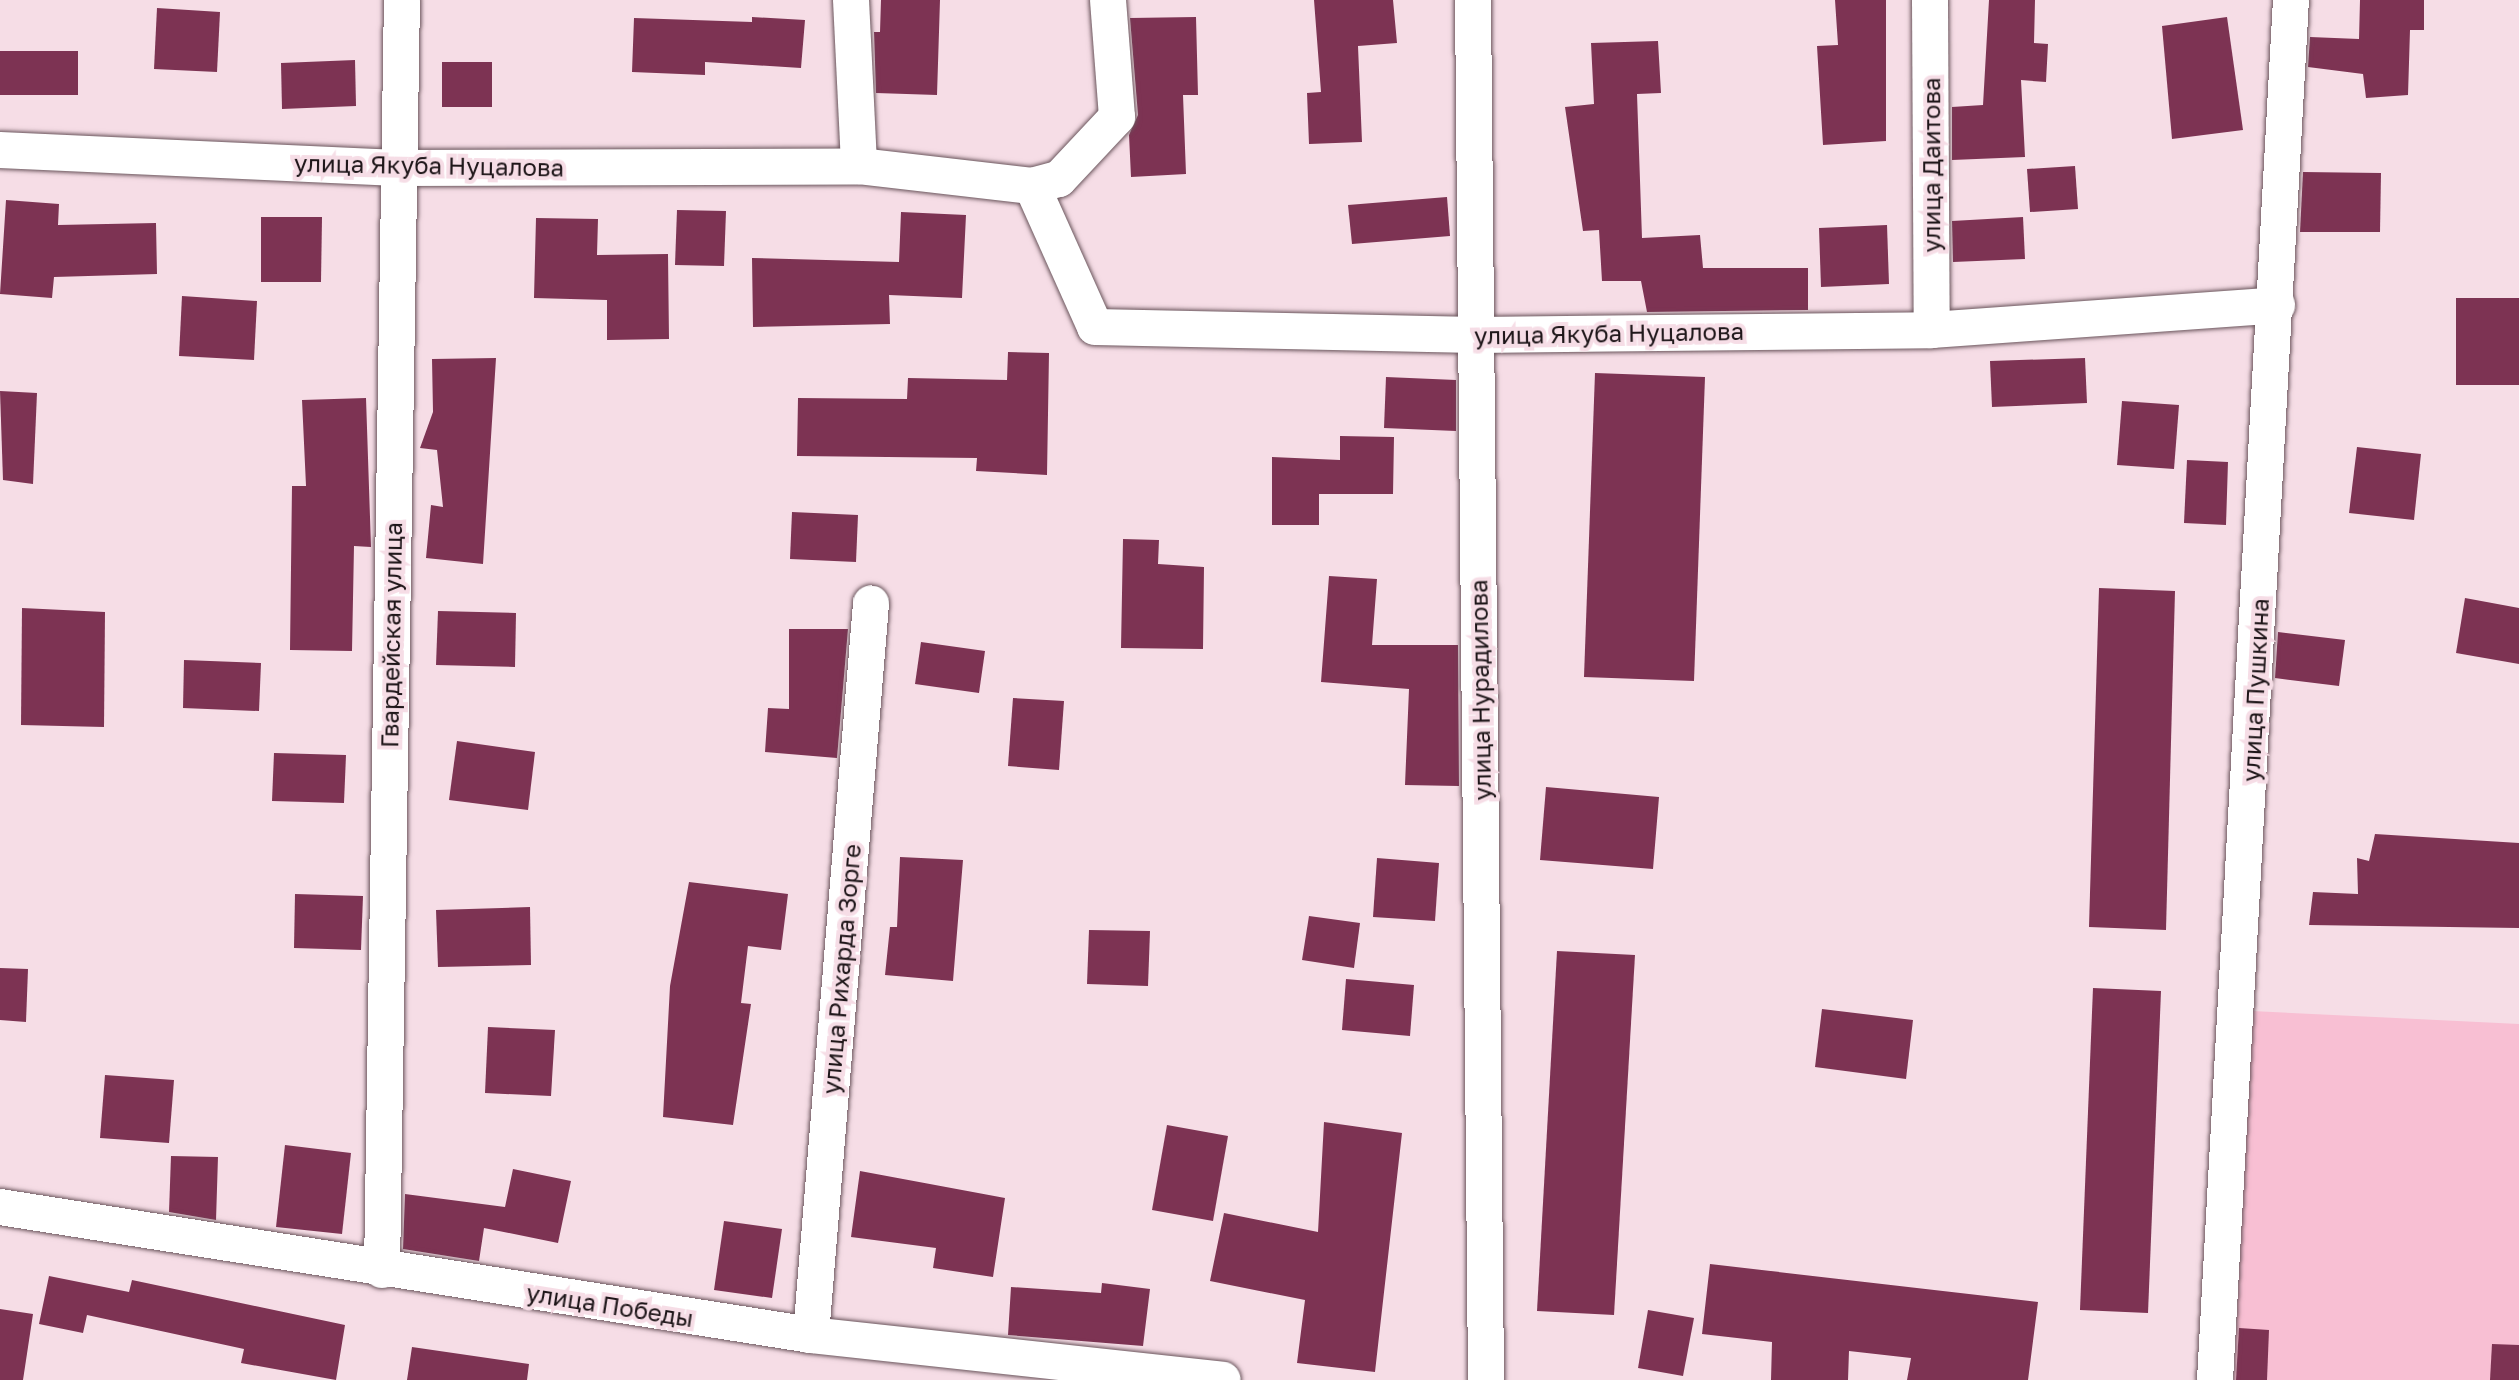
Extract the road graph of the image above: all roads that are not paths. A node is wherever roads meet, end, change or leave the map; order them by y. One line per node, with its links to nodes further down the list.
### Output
1 (402, 0): 9 (street, Гвардейская улица)
2 (851, 0): 8 (street)
3 (1108, 0): 10 (street)
4 (1473, 0): 13 (street, улица Нурадилова)
5 (1930, 0): 12 (street, улица Даитова)
6 (2291, 0): 11 (street, улица Пушкина)
7 (0, 150): 9 (street, улица Якуба Нуцалова)
8 (859, 166): 9 (street, улица Якуба Нуцалова); 10 (street, улица Якуба Нуцалова)
9 (398, 168): 16 (street, Гвардейская улица)
10 (1032, 186): 13 (street, улица Якуба Нуцалова)
11 (2277, 305): 12 (street, улица Якуба Нуцалова); 20 (street, улица Пушкина)
12 (1932, 330): 13 (street, улица Якуба Нуцалова)
13 (1476, 335): 19 (street, улица Нурадилова)
14 (871, 603): 17 (street, улица Рихарда Зорге)
15 (0, 1207): 16 (street, улица Победы)
16 (382, 1270): 17 (street, улица Победы)
17 (811, 1335): 18 (street, улица Победы)
18 (1223, 1380)
19 (1486, 1380)
20 (2215, 1380)

